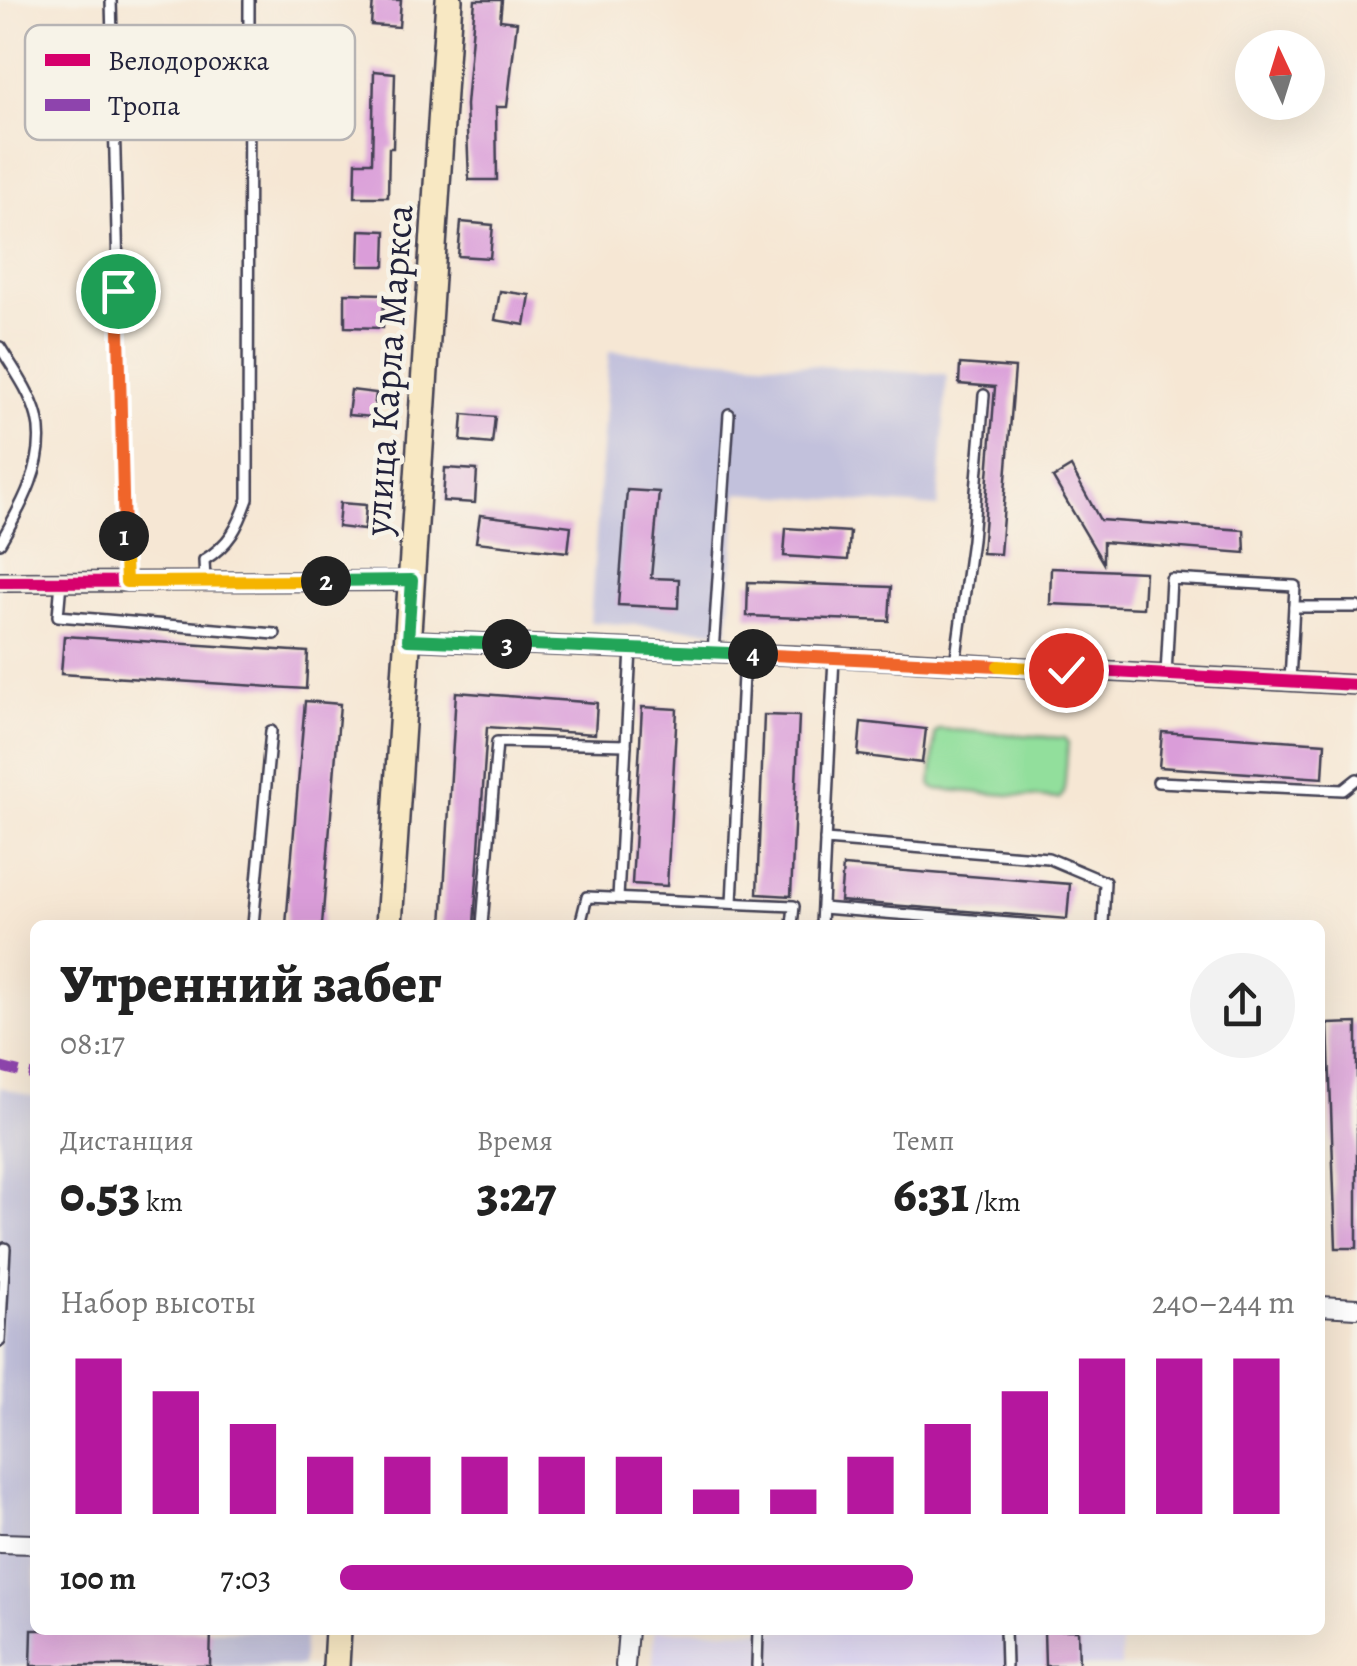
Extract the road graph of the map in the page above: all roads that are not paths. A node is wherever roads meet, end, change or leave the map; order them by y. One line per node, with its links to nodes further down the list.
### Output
1 (111, 0): 3 (lane)
2 (449, 0): 10 (main road, улица Карла Маркса)
3 (112, 25)
4 (115, 140): 14 (lane)
5 (248, 140): 11 (lane)
6 (0, 347): 9 (lane)
7 (984, 395): 23 (lane)
8 (728, 414): 20 (lane)
9 (0, 543)
10 (412, 580): 11 (street); 18 (main road, улица Карла Маркса)
11 (205, 581): 14 (street)
12 (0, 582): 13 (street)
13 (61, 582): 14 (street); 17 (lane)
14 (126, 582)
15 (1294, 607): 16 (lane); 24 (lane); 25 (lane)
16 (1357, 607)
17 (276, 634)
18 (408, 640): 19 (street); 36 (main road, улица Карла Маркса)
19 (631, 649): 20 (street); 28 (lane)
20 (713, 652): 21 (street)
21 (744, 654): 22 (street); 33 (lane)
22 (834, 657): 23 (street); 31 (lane)
23 (955, 664): 24 (street)
24 (1166, 675): 25 (street)
25 (1290, 681): 26 (street)
26 (1357, 685)
27 (271, 731): 35 (lane)
28 (626, 745): 32 (lane); 37 (lane)
29 (1357, 779): 30 (lane)
30 (1158, 782)
31 (825, 840): 34 (lane); 42 (lane)
32 (618, 898): 33 (lane); 38 (lane)
33 (732, 903): 39 (lane)
34 (822, 908): 40 (lane); 41 (lane)
35 (253, 920)
36 (389, 920)
37 (482, 920)
38 (581, 920)
39 (793, 920)
40 (821, 920)
41 (972, 920)
42 (1103, 920)
43 (5, 1248): 46 (lane)
44 (1325, 1306): 45 (street)
45 (1357, 1308)
46 (0, 1341)
47 (0, 1543): 48 (street)
48 (30, 1544)
49 (338, 1635): 53 (main road)
50 (628, 1635): 54 (street)
51 (758, 1635): 55 (lane)
52 (1005, 1635): 56 (lane)
53 (336, 1666)
54 (625, 1666)
55 (757, 1666)
56 (1006, 1666)

